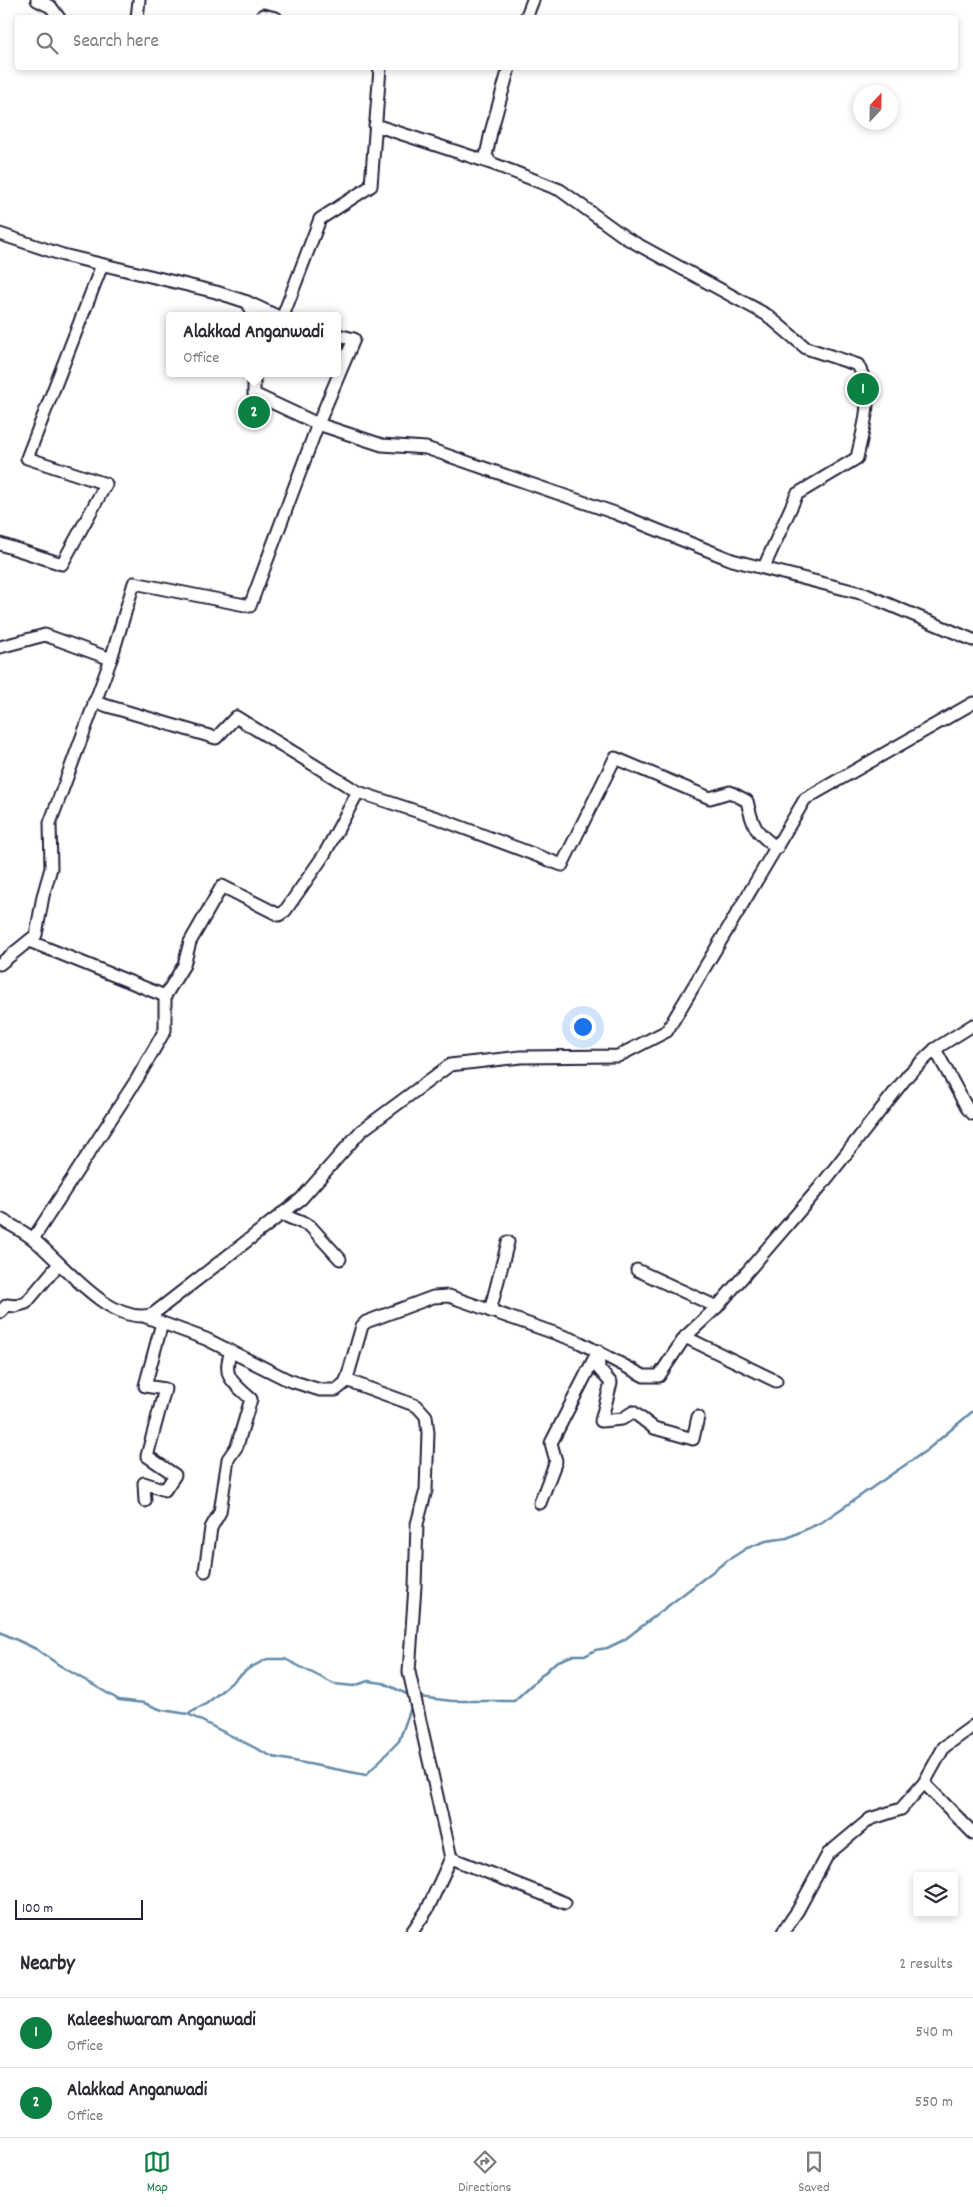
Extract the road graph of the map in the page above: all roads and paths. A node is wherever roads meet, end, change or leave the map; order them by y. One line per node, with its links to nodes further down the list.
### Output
1 (38, 0): 4 (street)
2 (139, 0): 5 (street)
3 (532, 0): 6 (street)
4 (57, 15)
5 (137, 15)
6 (527, 15)
7 (380, 70): 9 (street)
8 (508, 70): 10 (street)
9 (375, 125): 10 (street); 16 (street)
10 (491, 164): 23 (street)
11 (0, 234): 12 (street)
12 (102, 265): 13 (street); 22 (street)
13 (247, 302): 14 (street); 15 (street)
14 (253, 312)
15 (269, 312)
16 (285, 312)
17 (341, 336): 18 (street)
18 (341, 370)
19 (254, 377): 21 (street)
20 (338, 377): 21 (street)
21 (318, 424): 23 (street); 26 (street)
22 (0, 544)
23 (764, 567): 24 (street)
24 (973, 640)
25 (0, 647): 26 (street)
26 (111, 659): 27 (street)
27 (94, 702): 29 (street); 31 (street)
28 (973, 703): 30 (street)
29 (358, 792): 30 (street); 33 (street)
30 (776, 848): 37 (street)
31 (29, 941): 32 (street); 33 (street)
32 (0, 964)
33 (165, 996): 39 (street)
34 (973, 1025): 35 (street)
35 (935, 1049): 36 (street); 44 (street)
36 (973, 1114)
37 (281, 1214): 41 (street); 47 (street)
38 (0, 1219): 39 (street)
39 (33, 1239): 42 (street)
40 (508, 1242): 45 (street)
41 (340, 1259)
42 (59, 1264): 46 (street); 47 (street)
43 (637, 1270): 44 (street)
44 (717, 1307): 49 (street)
45 (490, 1311): 50 (street); 52 (street)
46 (0, 1312)
47 (146, 1317): 48 (street)
48 (162, 1323): 51 (street); 55 (street)
49 (685, 1337): 50 (street); 53 (street)
50 (598, 1351): 54 (street); 56 (street)
51 (231, 1352): 52 (street); 57 (street)
52 (346, 1380): 61 (street)
53 (776, 1381)
54 (698, 1417)
55 (145, 1501)
56 (540, 1503)
57 (205, 1571)
58 (973, 1726): 59 (street)
59 (924, 1783): 60 (street); 64 (street)
60 (973, 1833)
61 (451, 1858): 62 (street); 63 (street)
62 (565, 1903)
63 (412, 1932)
64 (783, 1932)

